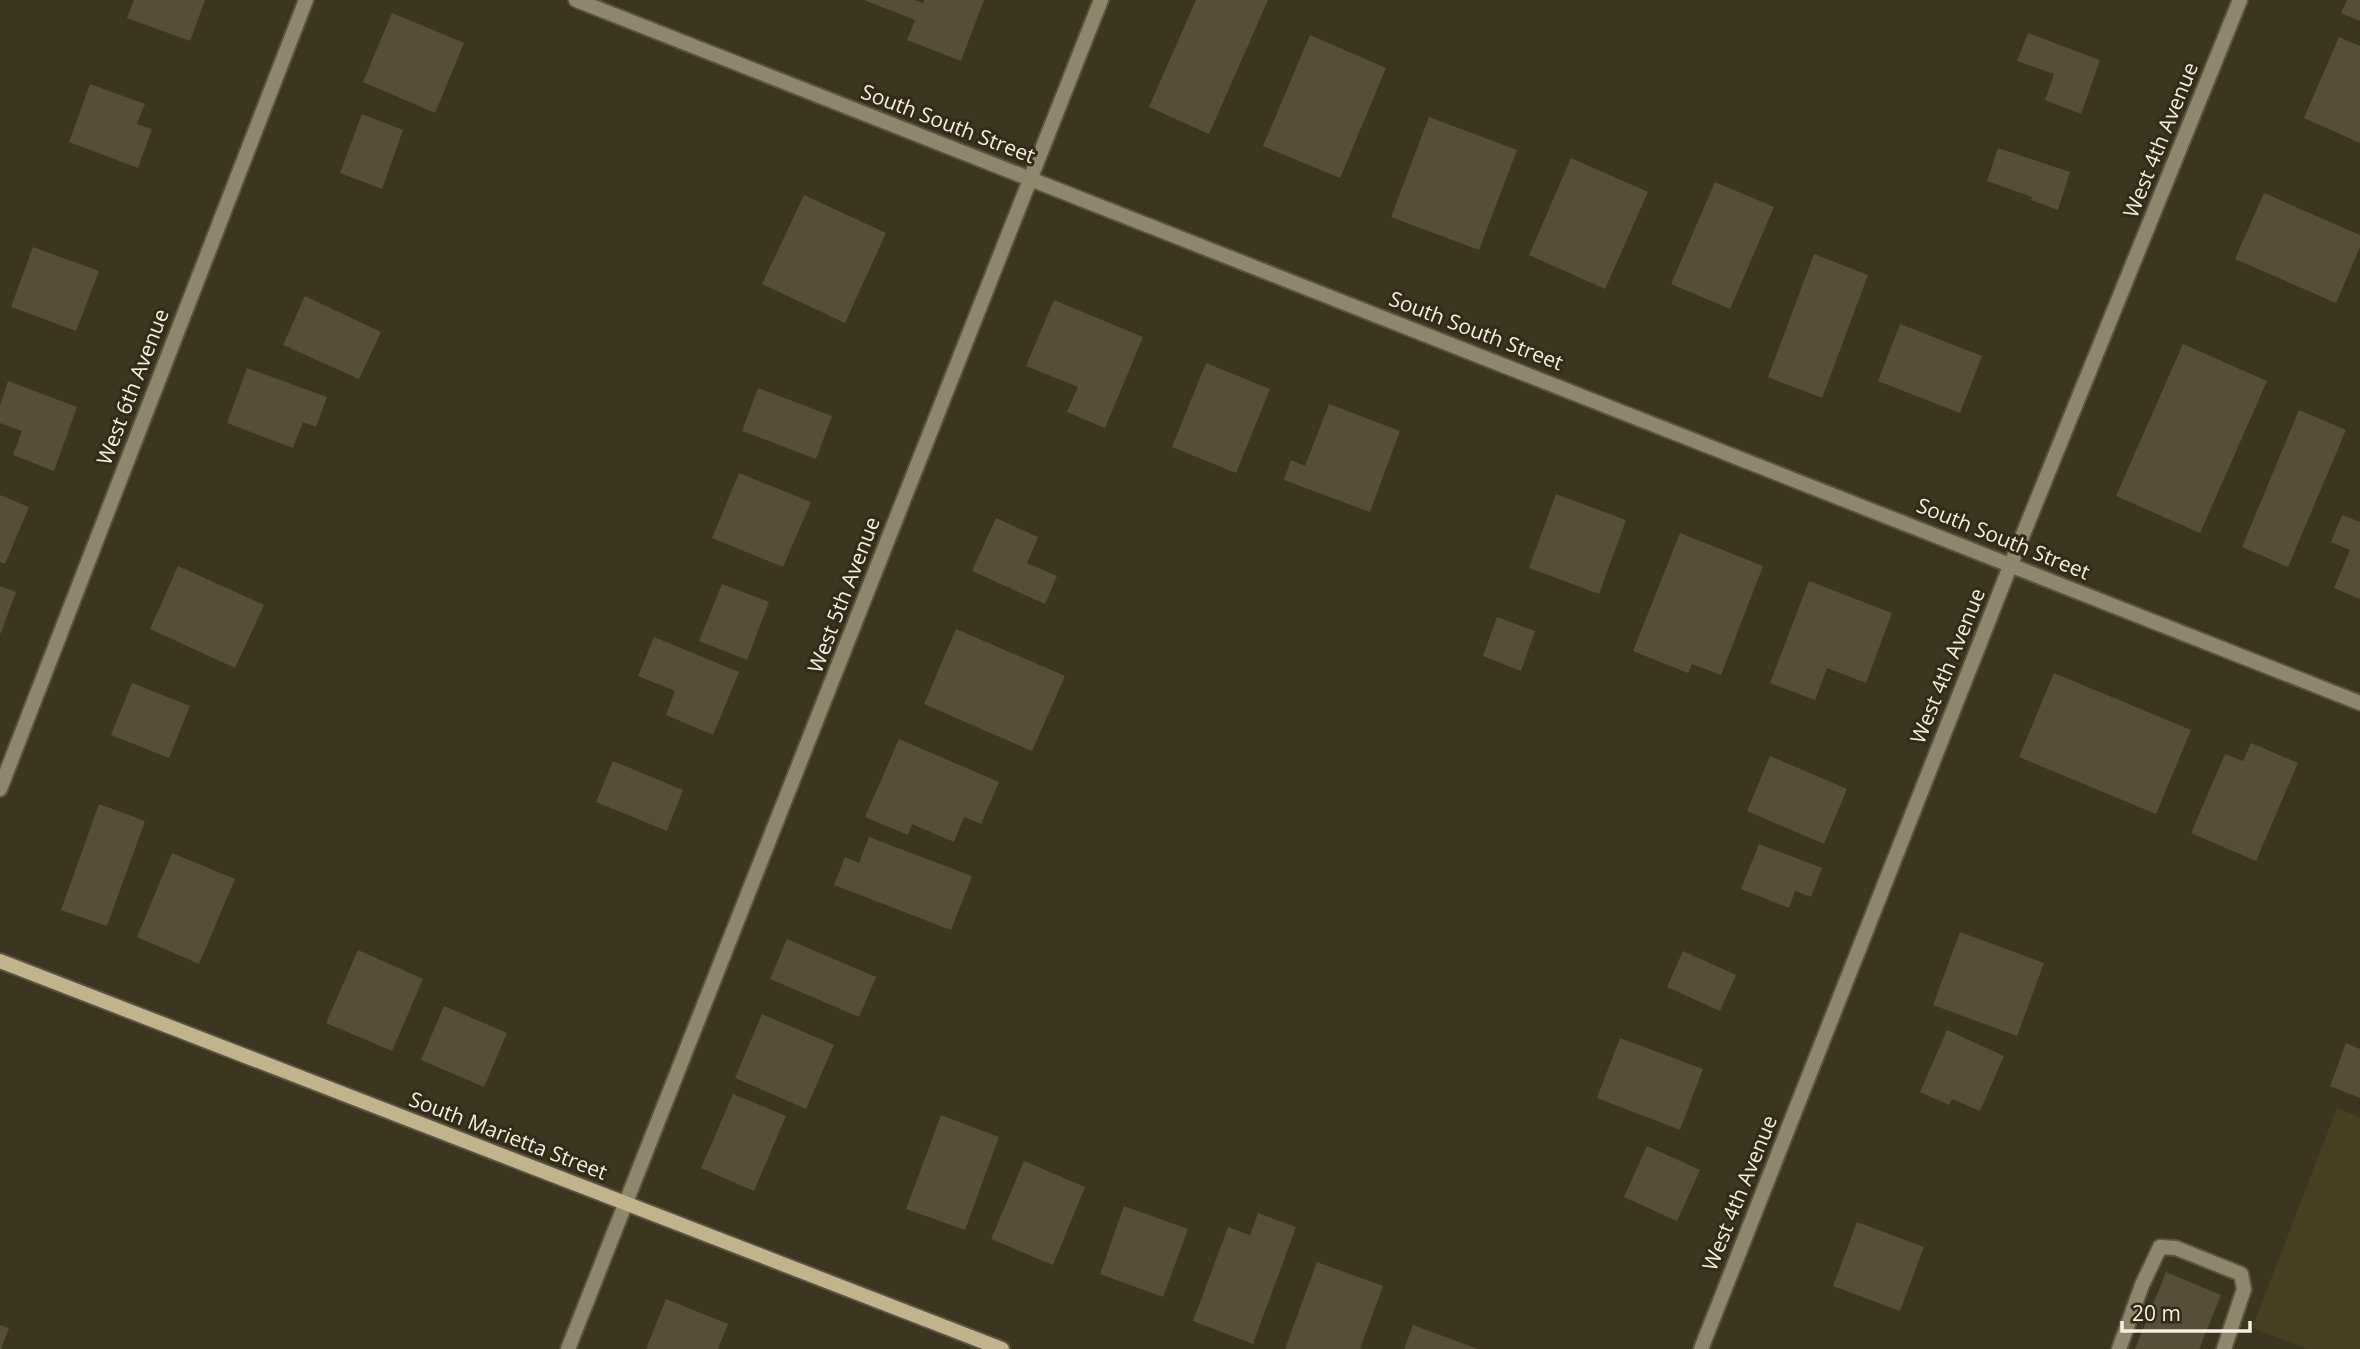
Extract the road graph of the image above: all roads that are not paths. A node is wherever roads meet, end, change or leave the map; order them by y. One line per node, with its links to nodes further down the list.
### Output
1 (306, 0): 8 (street, West 6th Avenue)
2 (576, 0): 5 (street, South South Street)
3 (1101, 0): 5 (street, West 5th Avenue)
4 (2240, 0): 6 (street, West 4th Avenue)
5 (1030, 179): 6 (street, South South Street); 10 (street, West 5th Avenue)
6 (2011, 564): 7 (street, South South Street); 13 (street, West 4th Avenue)
7 (2360, 703)
8 (0, 789)
9 (0, 961): 10 (main road, South Marietta Street)
10 (626, 1205): 11 (street, West 5th Avenue); 12 (main road, South Marietta Street)
11 (568, 1349)
12 (1002, 1349)
13 (1701, 1349)
14 (2119, 1349): 15 (street)
15 (2224, 1349)

